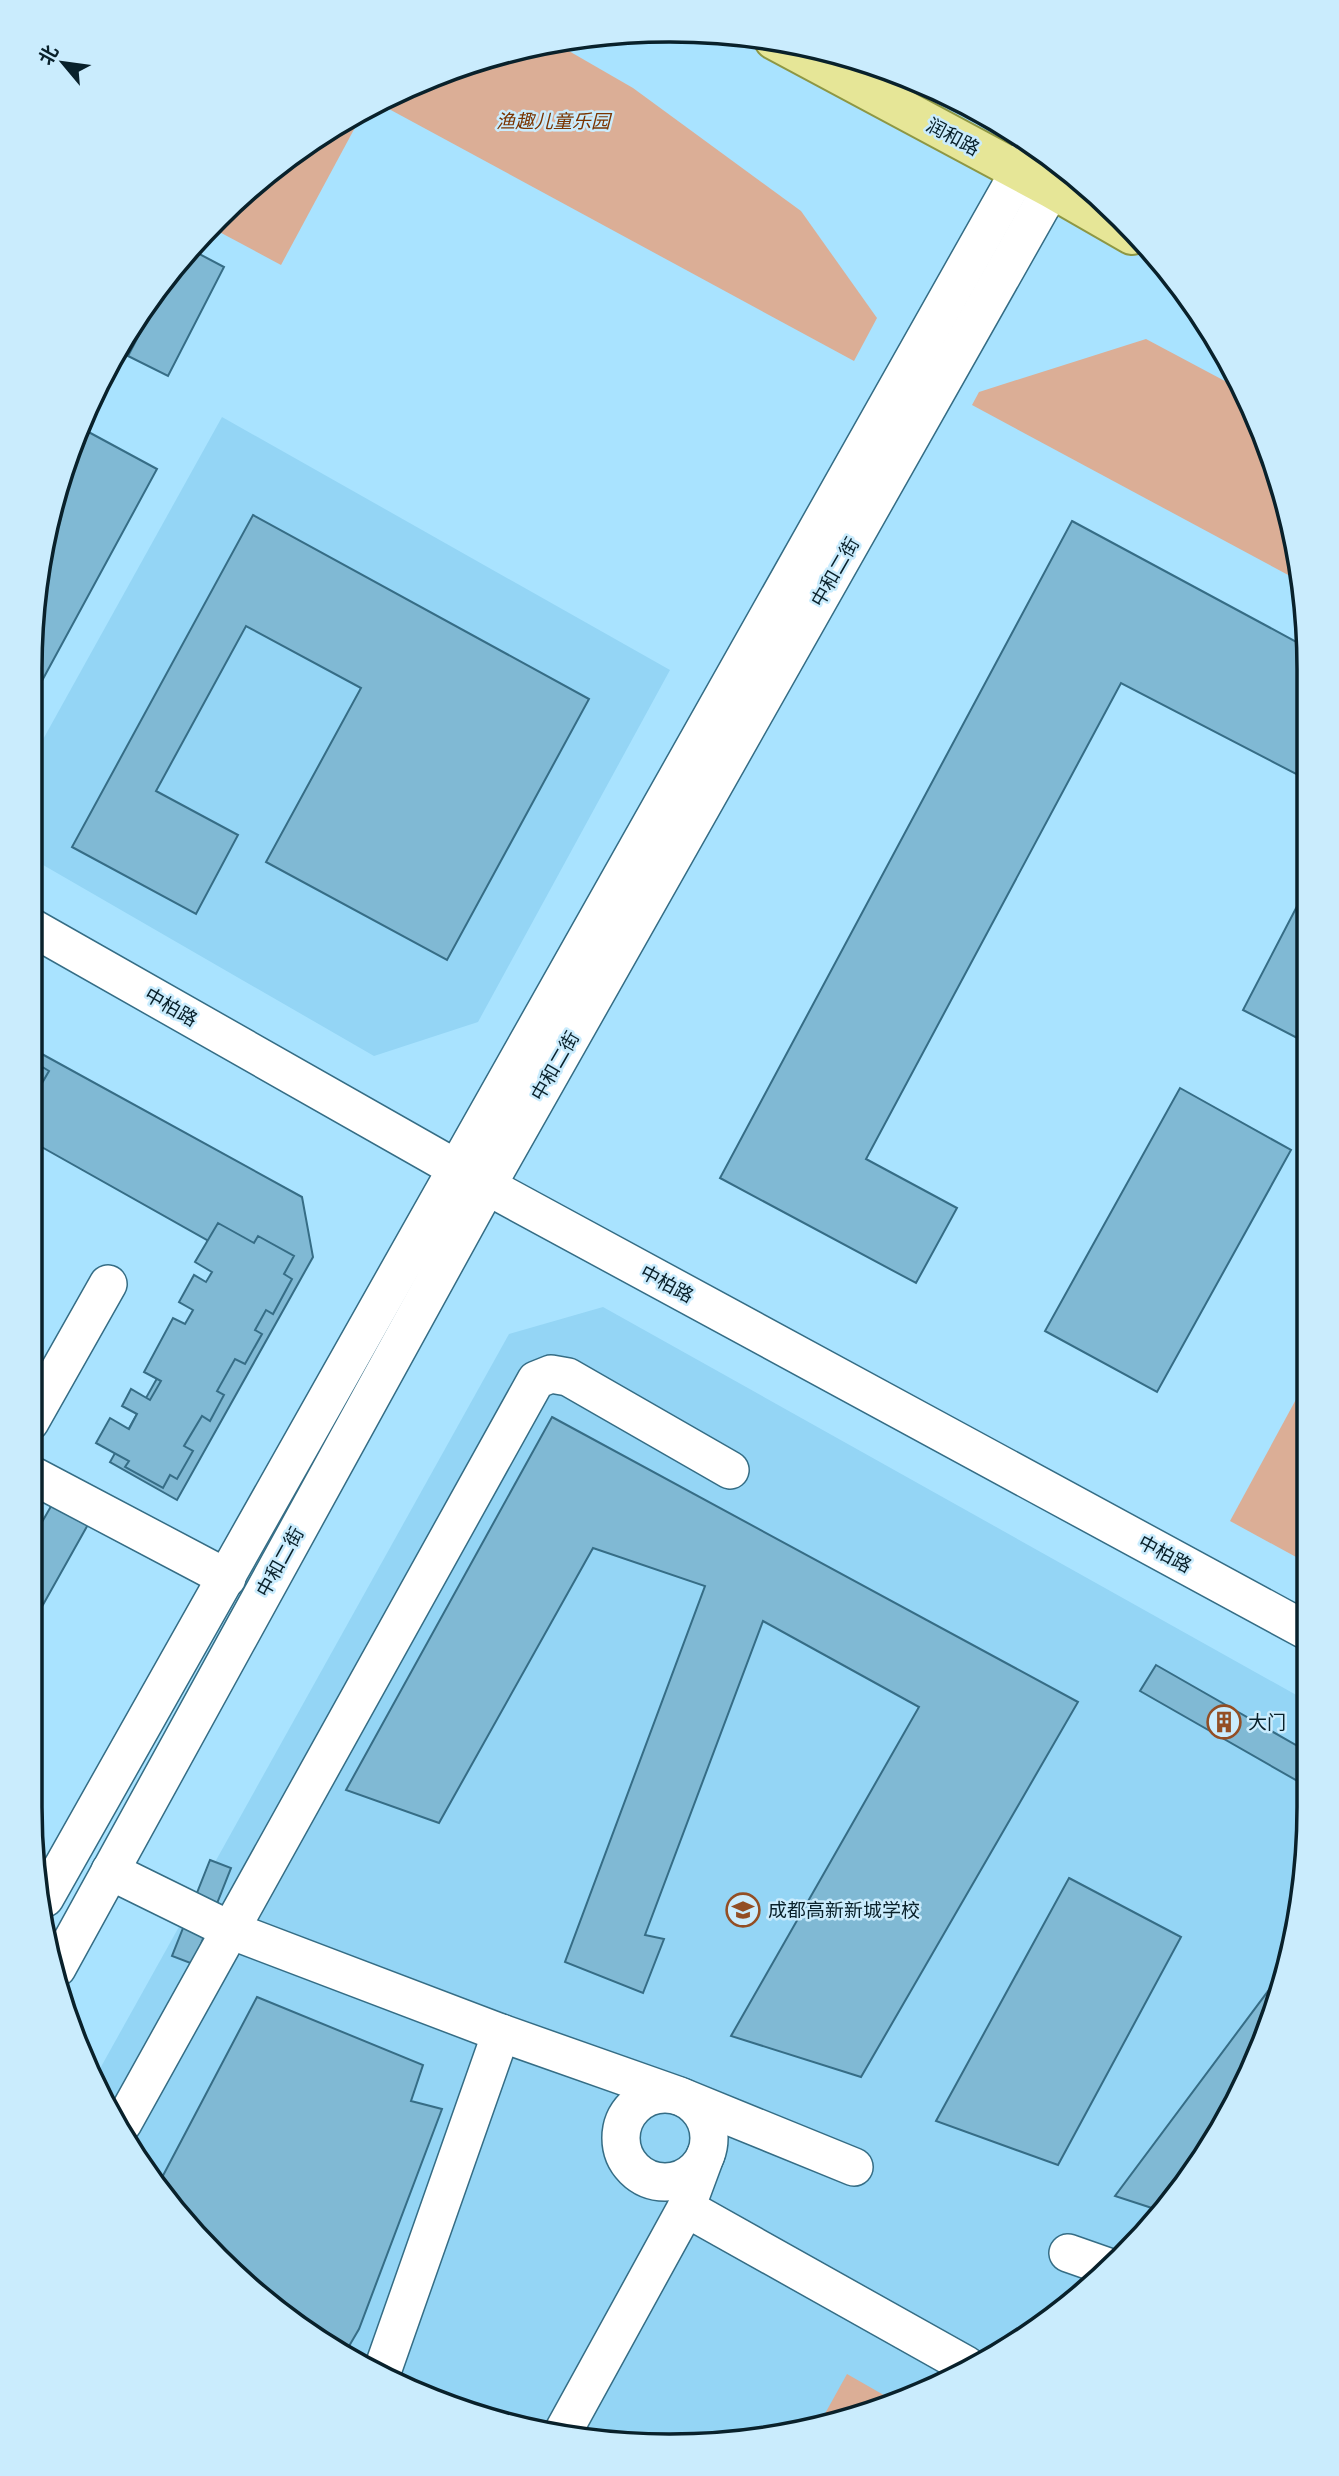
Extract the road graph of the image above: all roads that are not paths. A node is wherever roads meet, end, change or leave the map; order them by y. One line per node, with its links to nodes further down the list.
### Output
1 (813, 59): 2 (main road, 润和路)
2 (1042, 169): 3 (main road, 润和路); 5 (street, 中和二街)
3 (1088, 203)
4 (42, 933): 5 (street, 中柏路)
5 (472, 1178): 10 (street, 中和二街); 11 (street, 中柏路); 12 (street, 中和二街)
6 (108, 1284): 7 (street)
7 (42, 1401)
8 (730, 1470): 14 (street)
9 (42, 1480): 10 (street)
10 (227, 1578): 13 (street, 中和二街)
11 (1297, 1626)
12 (110, 1871): 14 (street); 15 (street, 中和二街)
13 (48, 1893)
14 (230, 1930): 16 (street); 18 (street)
15 (61, 1961)
16 (501, 2033): 17 (street); 25 (street)
17 (677, 2095): 19 (street); 19 (street); 20 (street)
18 (125, 2119)
19 (706, 2154): 21 (street)
20 (855, 2167)
21 (686, 2207): 24 (street); 26 (street)
22 (1068, 2253): 23 (street)
23 (1098, 2264)
24 (960, 2362)
25 (385, 2365)
26 (567, 2425)

